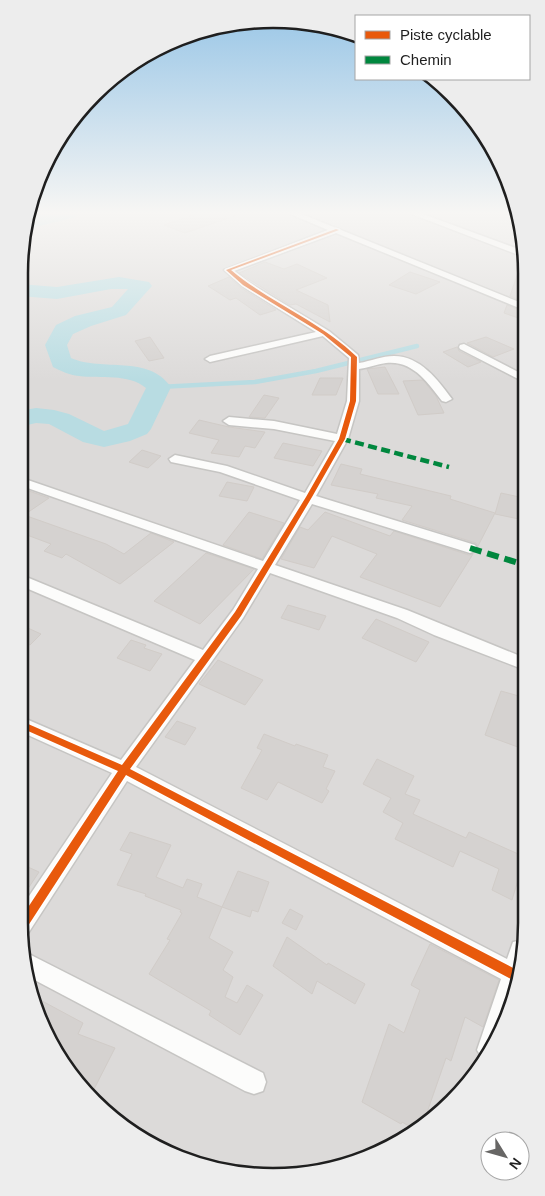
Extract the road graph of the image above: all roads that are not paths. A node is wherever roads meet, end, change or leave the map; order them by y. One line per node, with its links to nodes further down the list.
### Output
1 (231, 269): 4 (street)
2 (433, 269): 3 (street)
3 (518, 304)
4 (326, 333): 6 (street); 7 (street)
5 (464, 347): 8 (street)
6 (210, 359)
7 (355, 366): 9 (street); 11 (street)
8 (518, 375)
9 (446, 399)
10 (229, 421): 11 (street)
11 (342, 439): 14 (street)
12 (175, 459): 14 (street)
13 (28, 484): 16 (street)
14 (309, 497): 15 (street); 16 (street)
15 (470, 548)
16 (268, 566): 18 (street); 19 (street)
17 (28, 583): 18 (street)
18 (206, 658): 21 (street)
19 (518, 661)
20 (28, 727): 21 (street)
21 (124, 770): 22 (street); 24 (street)
22 (28, 916)
23 (31, 966): 25 (street)
24 (510, 982)
25 (254, 1082)

